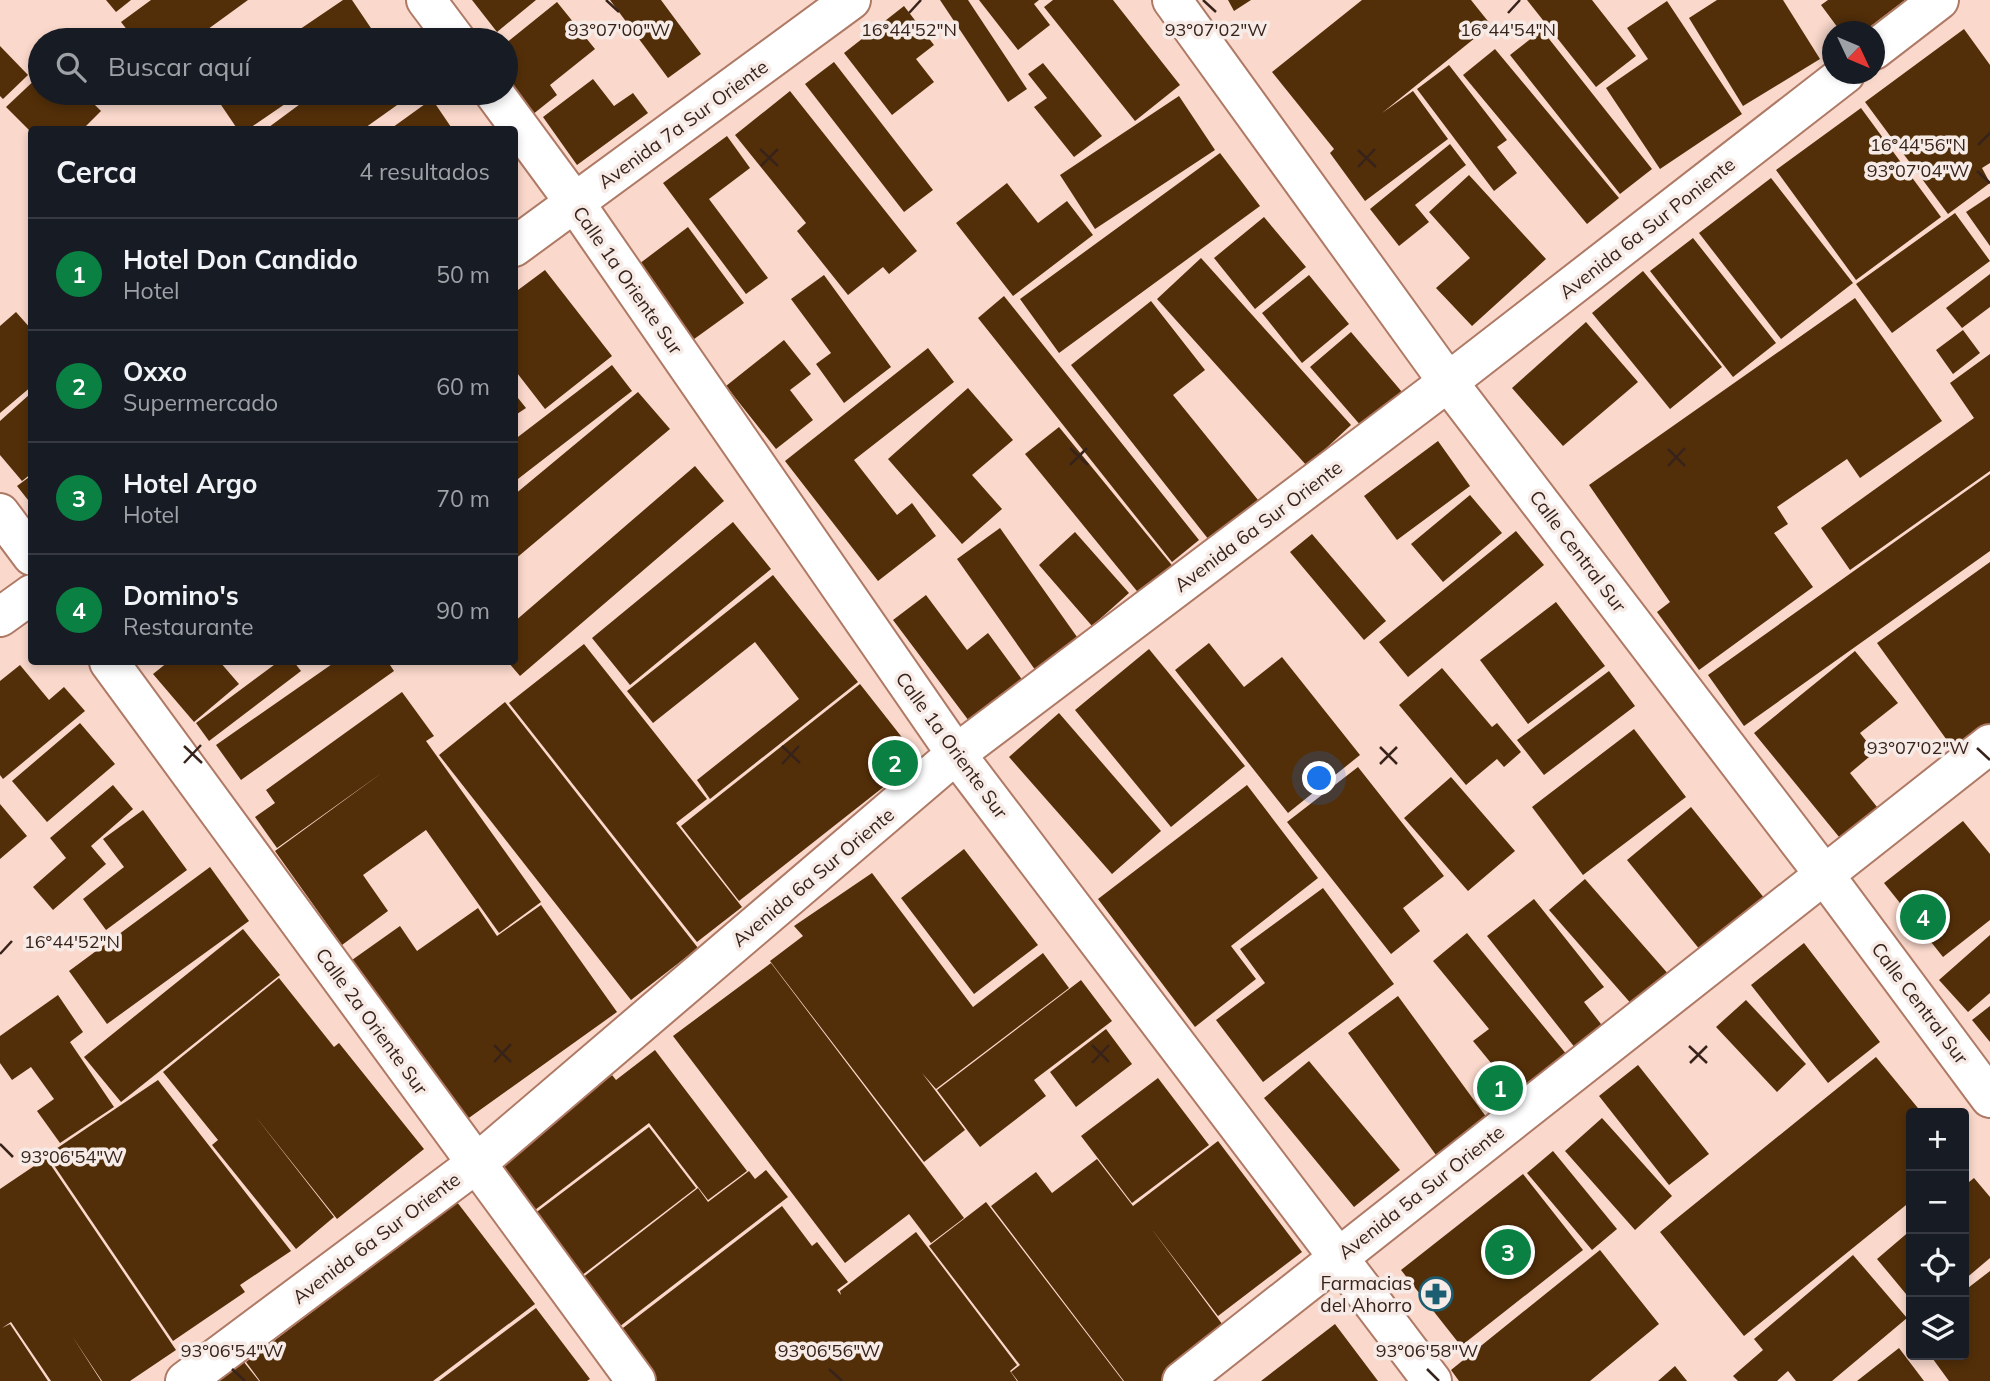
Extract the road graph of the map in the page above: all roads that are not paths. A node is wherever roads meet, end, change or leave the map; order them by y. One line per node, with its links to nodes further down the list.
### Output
1 (426, 0): 5 (street)
2 (851, 0): 9 (street, Avenida 7a Sur Oriente)
3 (1172, 0): 11 (street, Calle Central Sur)
4 (1939, 0): 6 (street)
5 (447, 28)
6 (1885, 42)
7 (1832, 84): 11 (street, Avenida 6a Sur Poniente)
8 (503, 105): 9 (street, Calle 1a Oriente Sur)
9 (575, 203): 10 (street, Avenida 7a Sur Oriente); 18 (street, Calle 1a Oriente Sur)
10 (518, 244)
11 (1448, 382): 18 (street, Avenida 6a Sur Oriente); 19 (street, Calle Central Sur)
12 (0, 513): 13 (street)
13 (28, 551)
14 (28, 597): 15 (street)
15 (0, 617)
16 (110, 665): 21 (street, Calle 2a Oriente Sur)
17 (1990, 744): 19 (street, Avenida 5a Sur Oriente)
18 (956, 754): 21 (street, Avenida 6a Sur Oriente); 22 (street, Calle 1a Oriente Sur)
19 (1823, 873): 20 (street, Calle Central Sur); 22 (street, Avenida 5a Sur Oriente)
20 (1990, 1098)
21 (477, 1163): 23 (street, Avenida 6a Sur Oriente); 24 (street, Calle 2a Oriente Sur)
22 (1340, 1257): 25 (street, Avenida 5a Sur Oriente); 26 (street, Calle 1a Oriente Sur)
23 (185, 1381)
24 (636, 1381)
25 (1182, 1381)
26 (1432, 1381)

